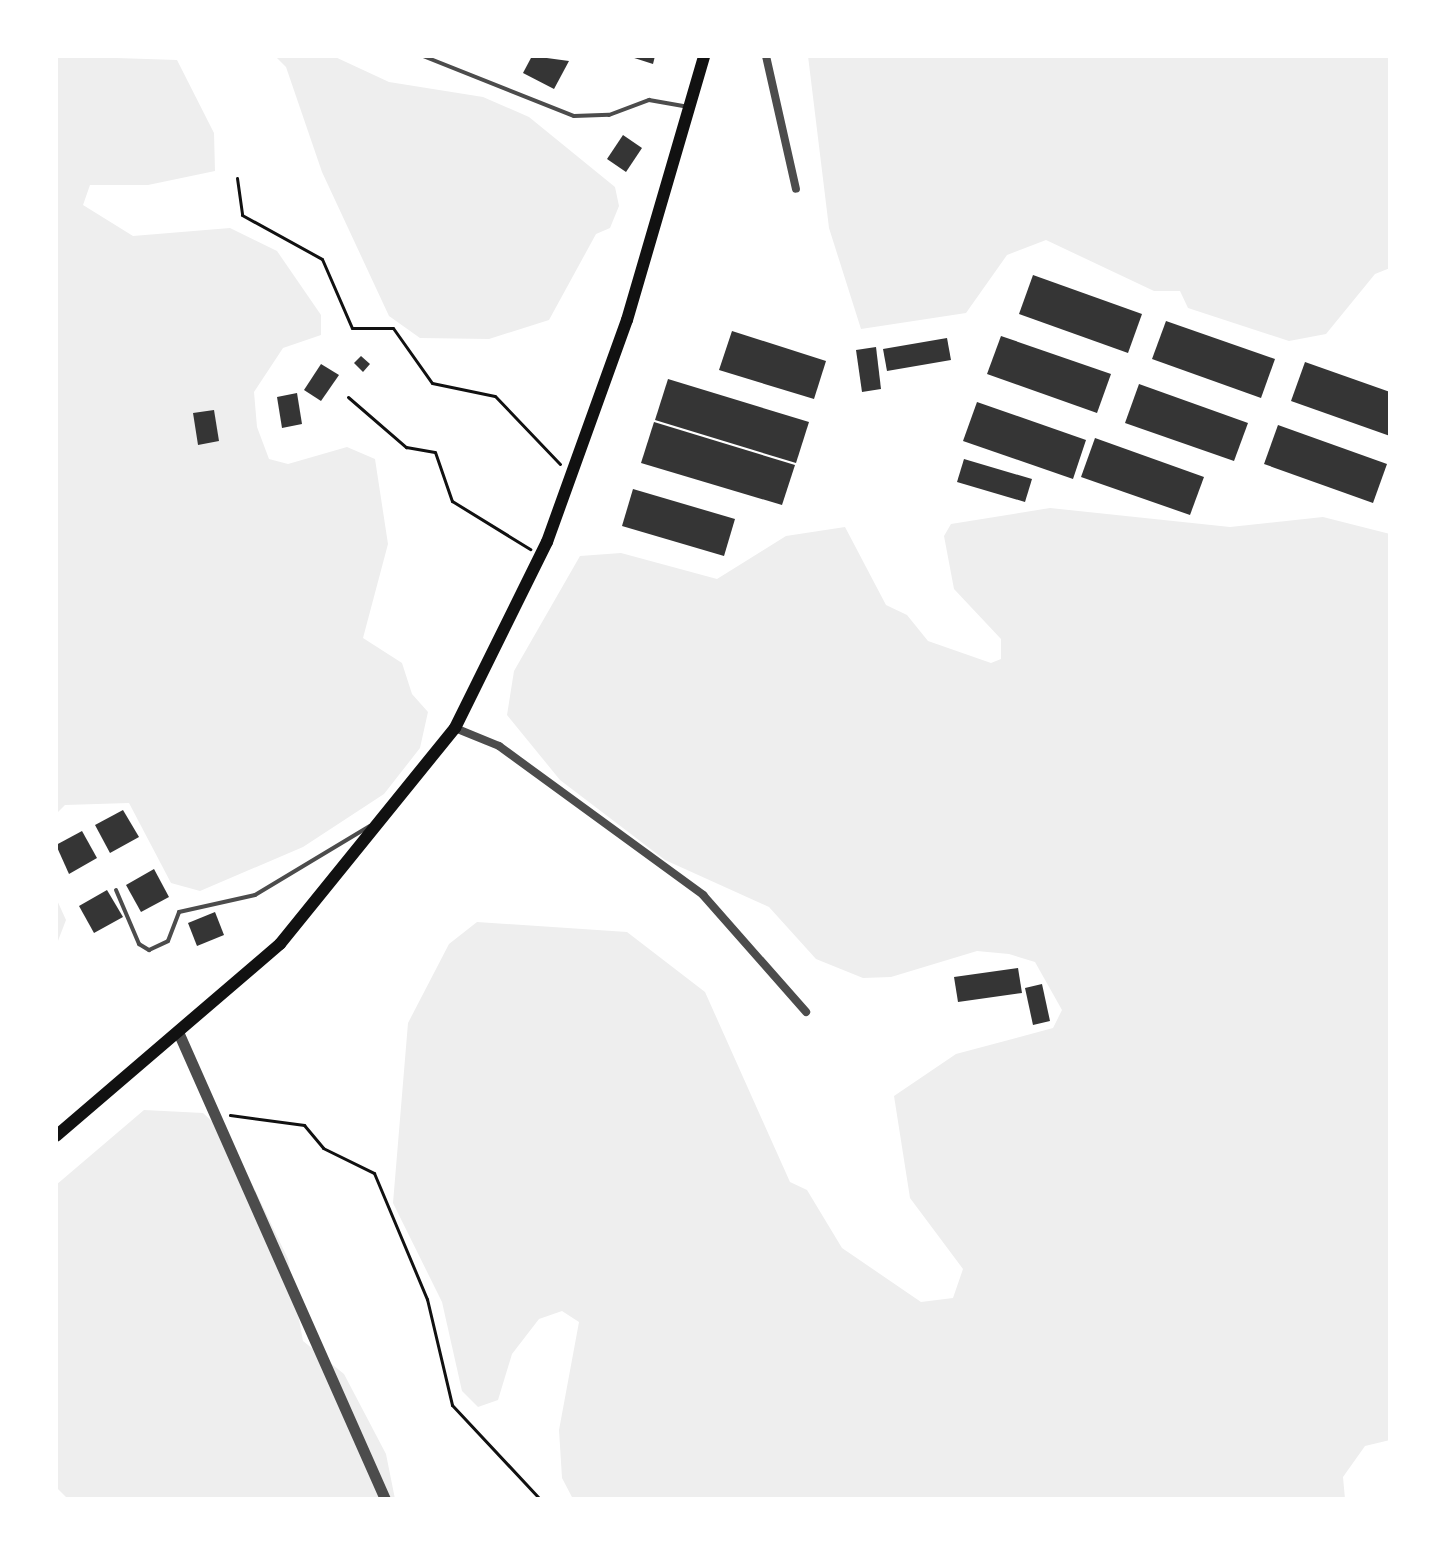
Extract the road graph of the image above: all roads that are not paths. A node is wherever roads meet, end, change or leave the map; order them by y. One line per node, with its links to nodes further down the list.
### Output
1 (423, 56): 4 (lane)
2 (704, 56): 4 (main road)
3 (766, 56): 5 (street)
4 (689, 108): 6 (main road)
5 (796, 189)
6 (455, 728): 7 (main road); 9 (street)
7 (384, 823): 8 (lane); 10 (main road)
8 (116, 890)
9 (806, 1012)
10 (179, 1034): 11 (main road); 12 (street)
11 (56, 1136)
12 (385, 1499)

